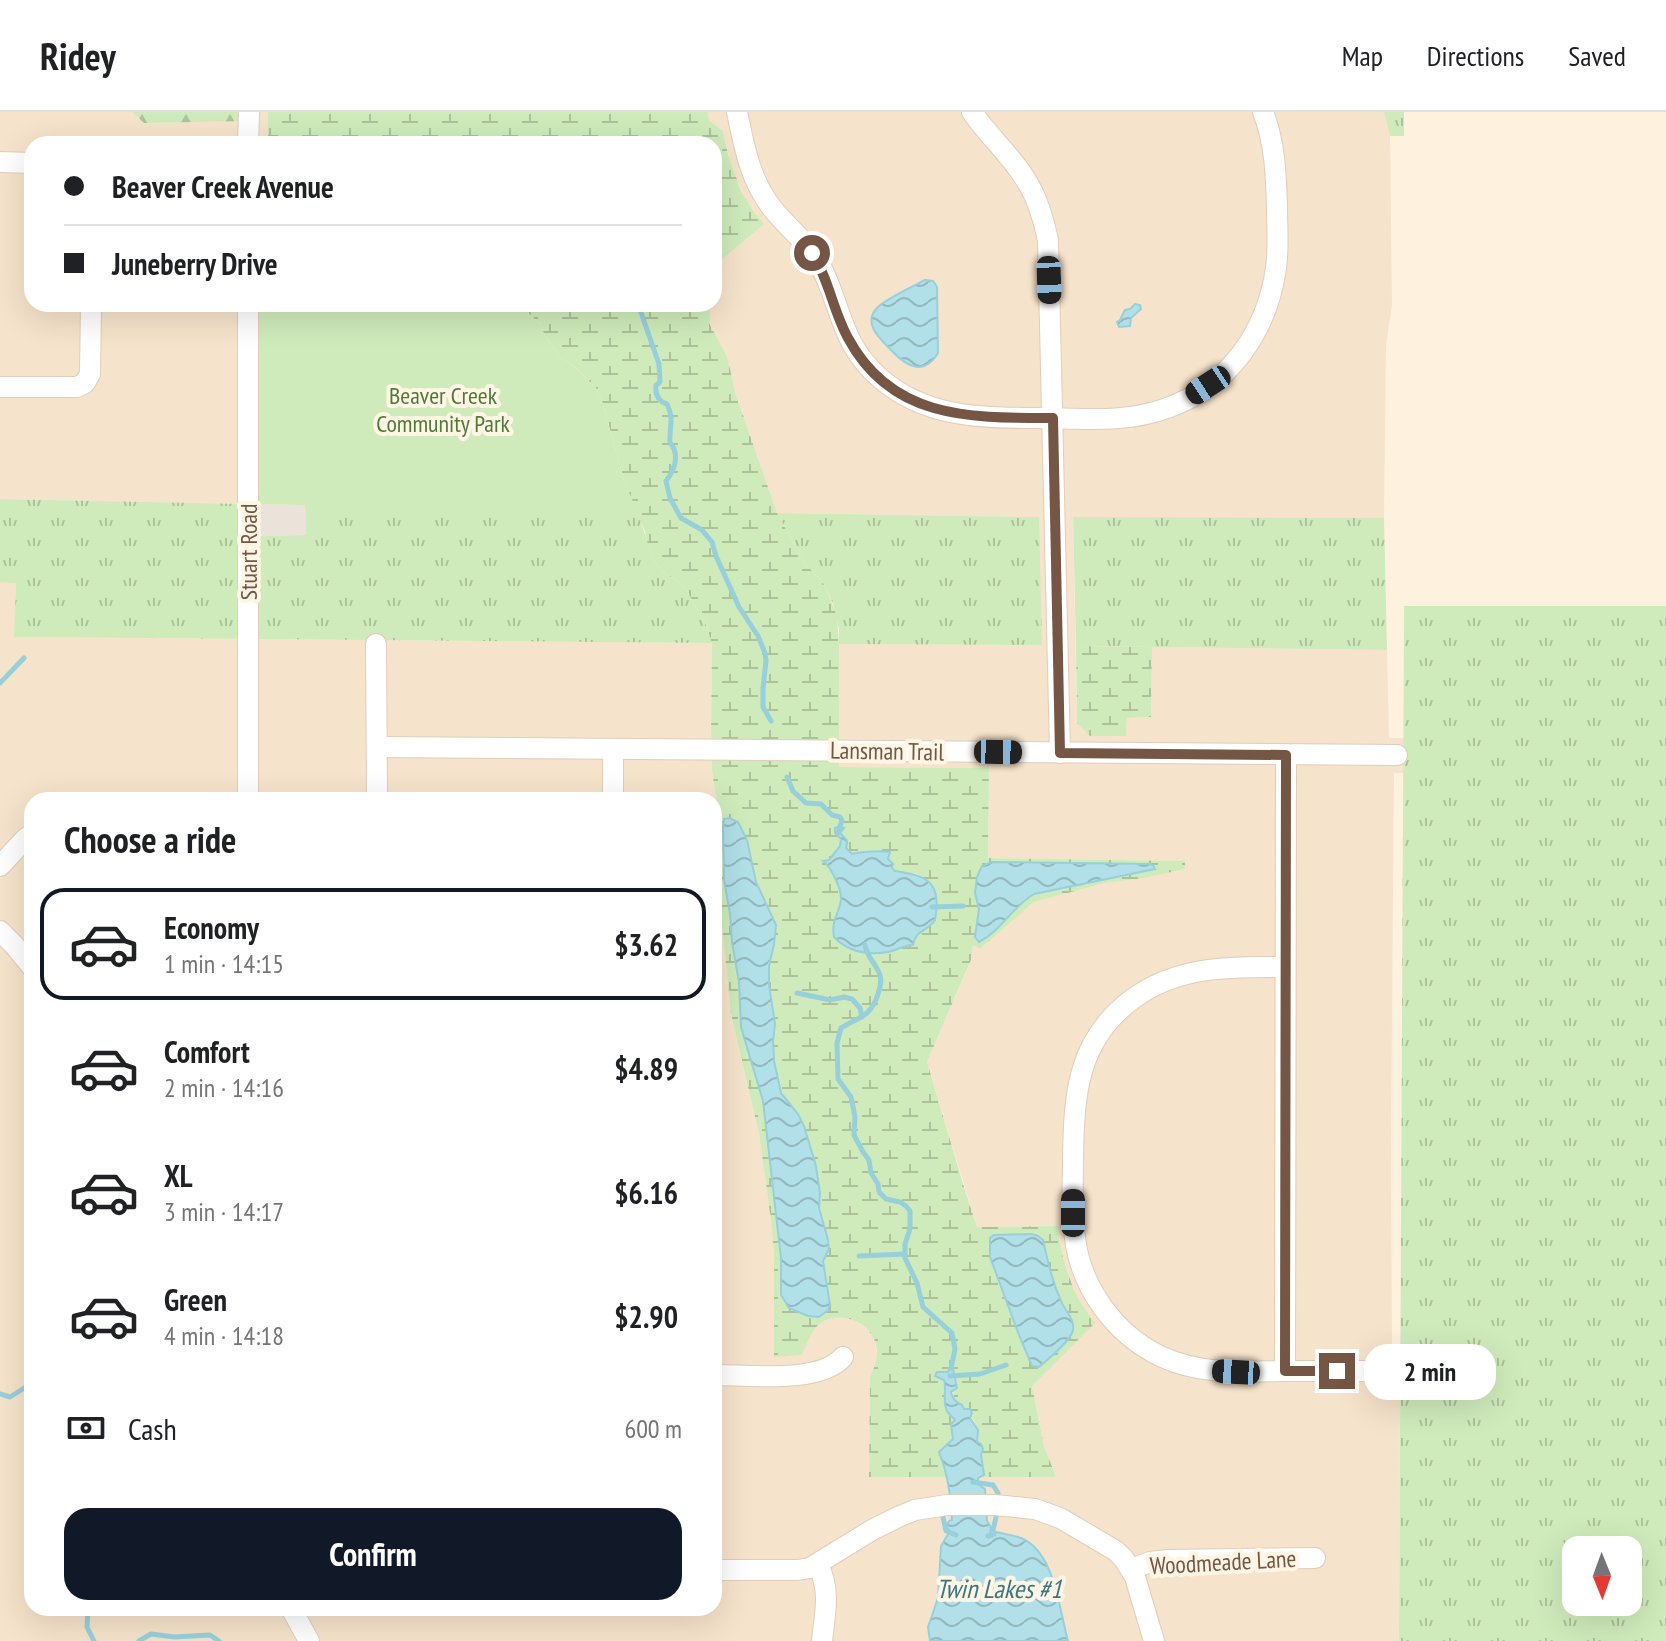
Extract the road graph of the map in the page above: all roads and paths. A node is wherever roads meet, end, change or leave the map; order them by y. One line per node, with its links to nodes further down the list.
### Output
1 (249, 112): 5 (street)
2 (737, 112): 11 (street)
3 (972, 112): 11 (street)
4 (1263, 112): 11 (street)
5 (248, 136)
6 (0, 162): 7 (street)
7 (24, 163)
8 (91, 312): 10 (street)
9 (248, 312): 18 (street, Stuart Road)
10 (0, 387)
11 (1053, 418): 15 (street)
12 (376, 644): 13 (street)
13 (377, 747): 14 (street, Lansman Trail); 19 (street)
14 (613, 749): 15 (street, Lansman Trail); 20 (street)
15 (1060, 753): 16 (street, Lansman Trail)
16 (1286, 755): 17 (street, Lansman Trail); 25 (street)
17 (1397, 755)
18 (248, 792)
19 (377, 792)
20 (613, 792)
21 (24, 842): 22 (street)
22 (0, 866)
23 (0, 931): 24 (street)
24 (24, 957)
25 (1285, 967): 27 (street); 27 (street)
26 (843, 1357): 29 (street)
27 (1285, 1371): 28 (street)
28 (1388, 1371)
29 (722, 1375)
30 (1315, 1558): 32 (street, Woodmeade Lane)
31 (818, 1564): 32 (street); 33 (street); 36 (street)
32 (1131, 1569): 37 (street)
33 (722, 1570)
34 (295, 1616): 35 (street)
35 (309, 1641)
36 (822, 1641)
37 (1154, 1641)

